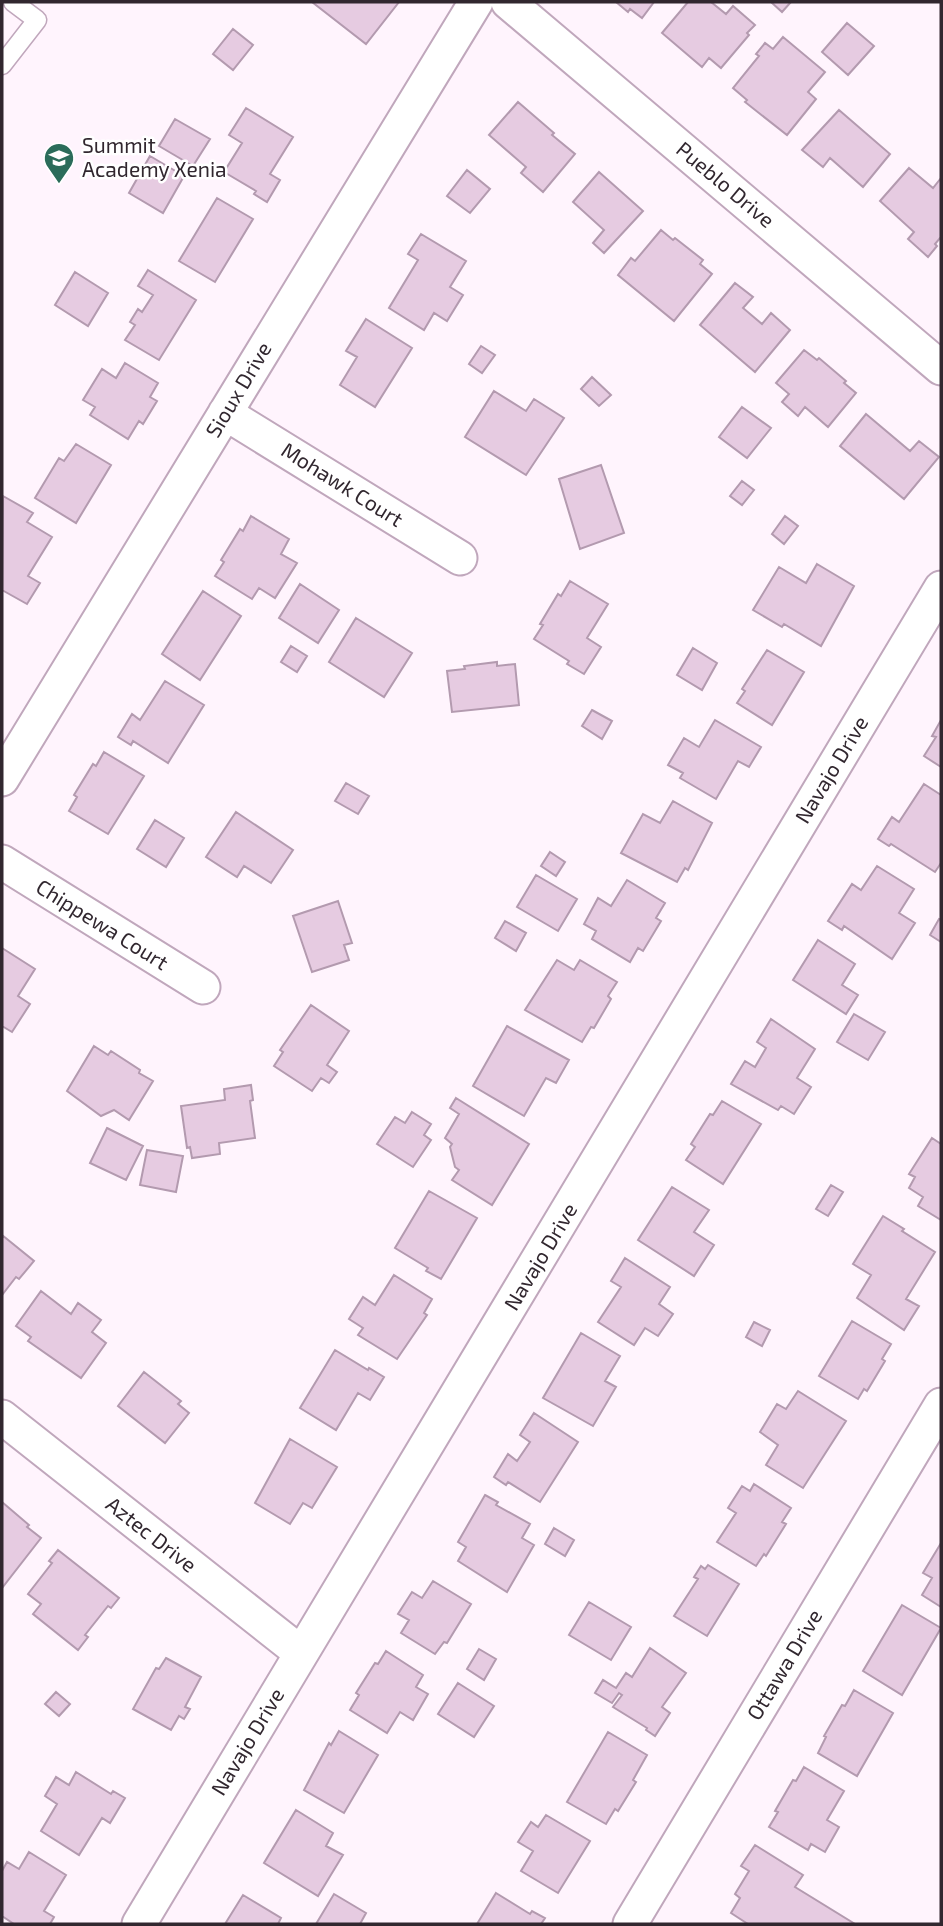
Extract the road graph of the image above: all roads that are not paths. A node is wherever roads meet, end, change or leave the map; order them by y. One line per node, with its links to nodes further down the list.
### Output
1 (13, 2): 4 (lane)
2 (476, 2): 6 (street, Sioux Drive)
3 (508, 2): 5 (street, Pueblo Drive)
4 (2, 65)
5 (941, 368)
6 (225, 413): 7 (street, Mohawk Court); 9 (street, Sioux Drive)
7 (460, 558)
8 (941, 588): 14 (street, Navajo Drive)
9 (2, 779)
10 (2, 862): 11 (street, Chippewa Court)
11 (202, 987)
12 (941, 1405): 16 (street, Ottawa Drive)
13 (2, 1417): 14 (street, Aztec Drive)
14 (301, 1653): 15 (street, Navajo Drive)
15 (139, 1924)
16 (630, 1924)

